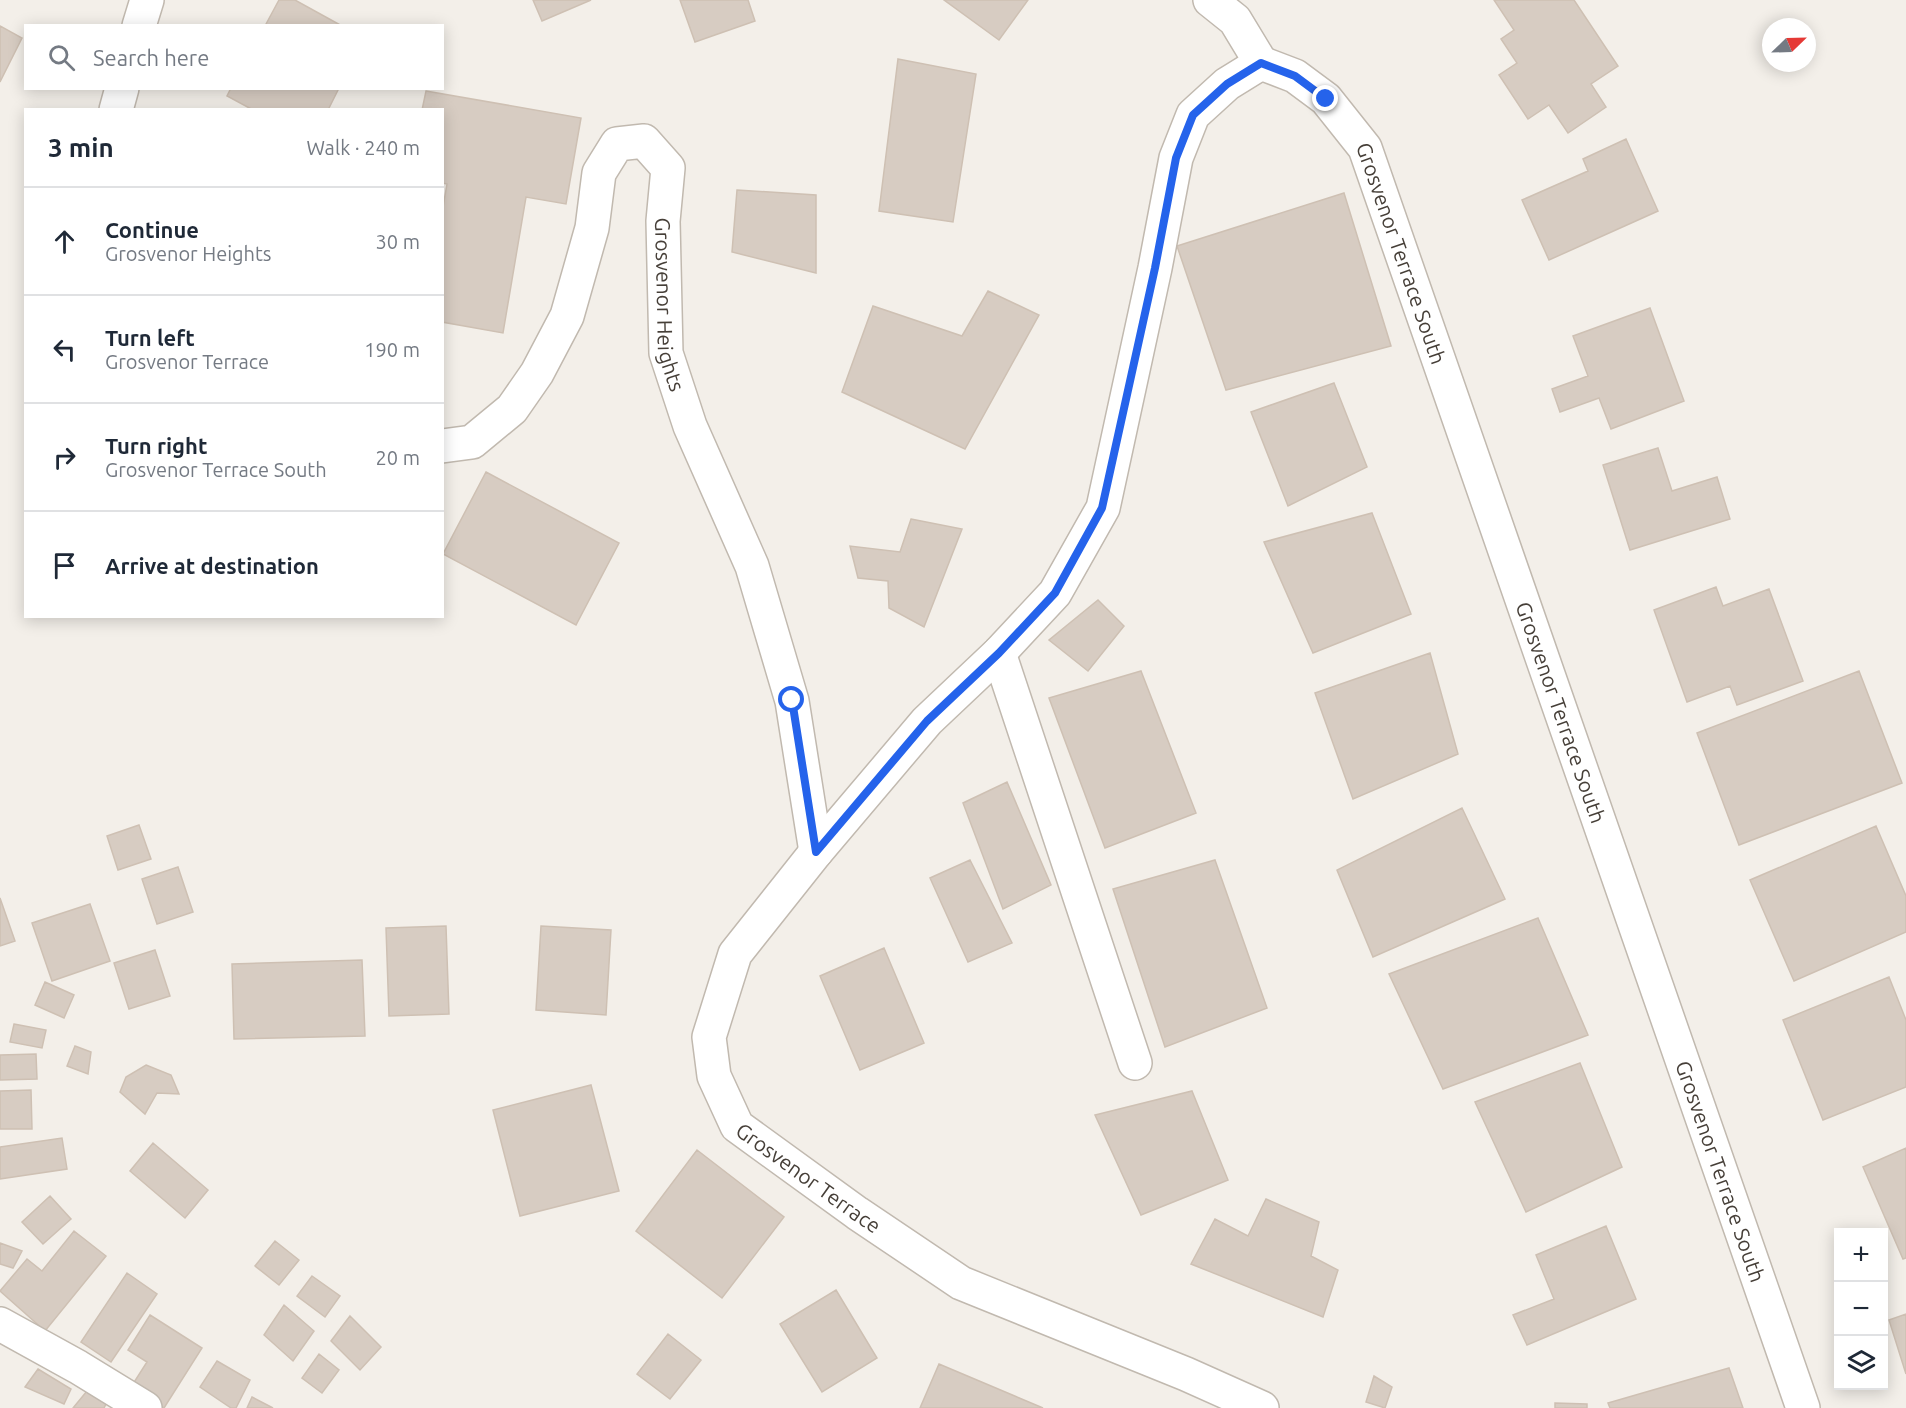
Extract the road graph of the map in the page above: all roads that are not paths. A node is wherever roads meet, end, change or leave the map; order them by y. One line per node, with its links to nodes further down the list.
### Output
1 (147, 0): 3 (street)
2 (1210, 0): 4 (street)
3 (140, 24)
4 (1261, 63): 8 (street, Grosvenor Terrace); 14 (street, Grosvenor Terrace South)
5 (121, 90): 6 (street)
6 (117, 108)
7 (444, 446): 9 (street, Grosvenor Heights)
8 (999, 653): 9 (street, Grosvenor Terrace); 10 (street)
9 (816, 852): 13 (street, Grosvenor Terrace)
10 (1135, 1063)
11 (0, 1324): 12 (street)
12 (146, 1408)
13 (1262, 1408)
14 (1803, 1408)

